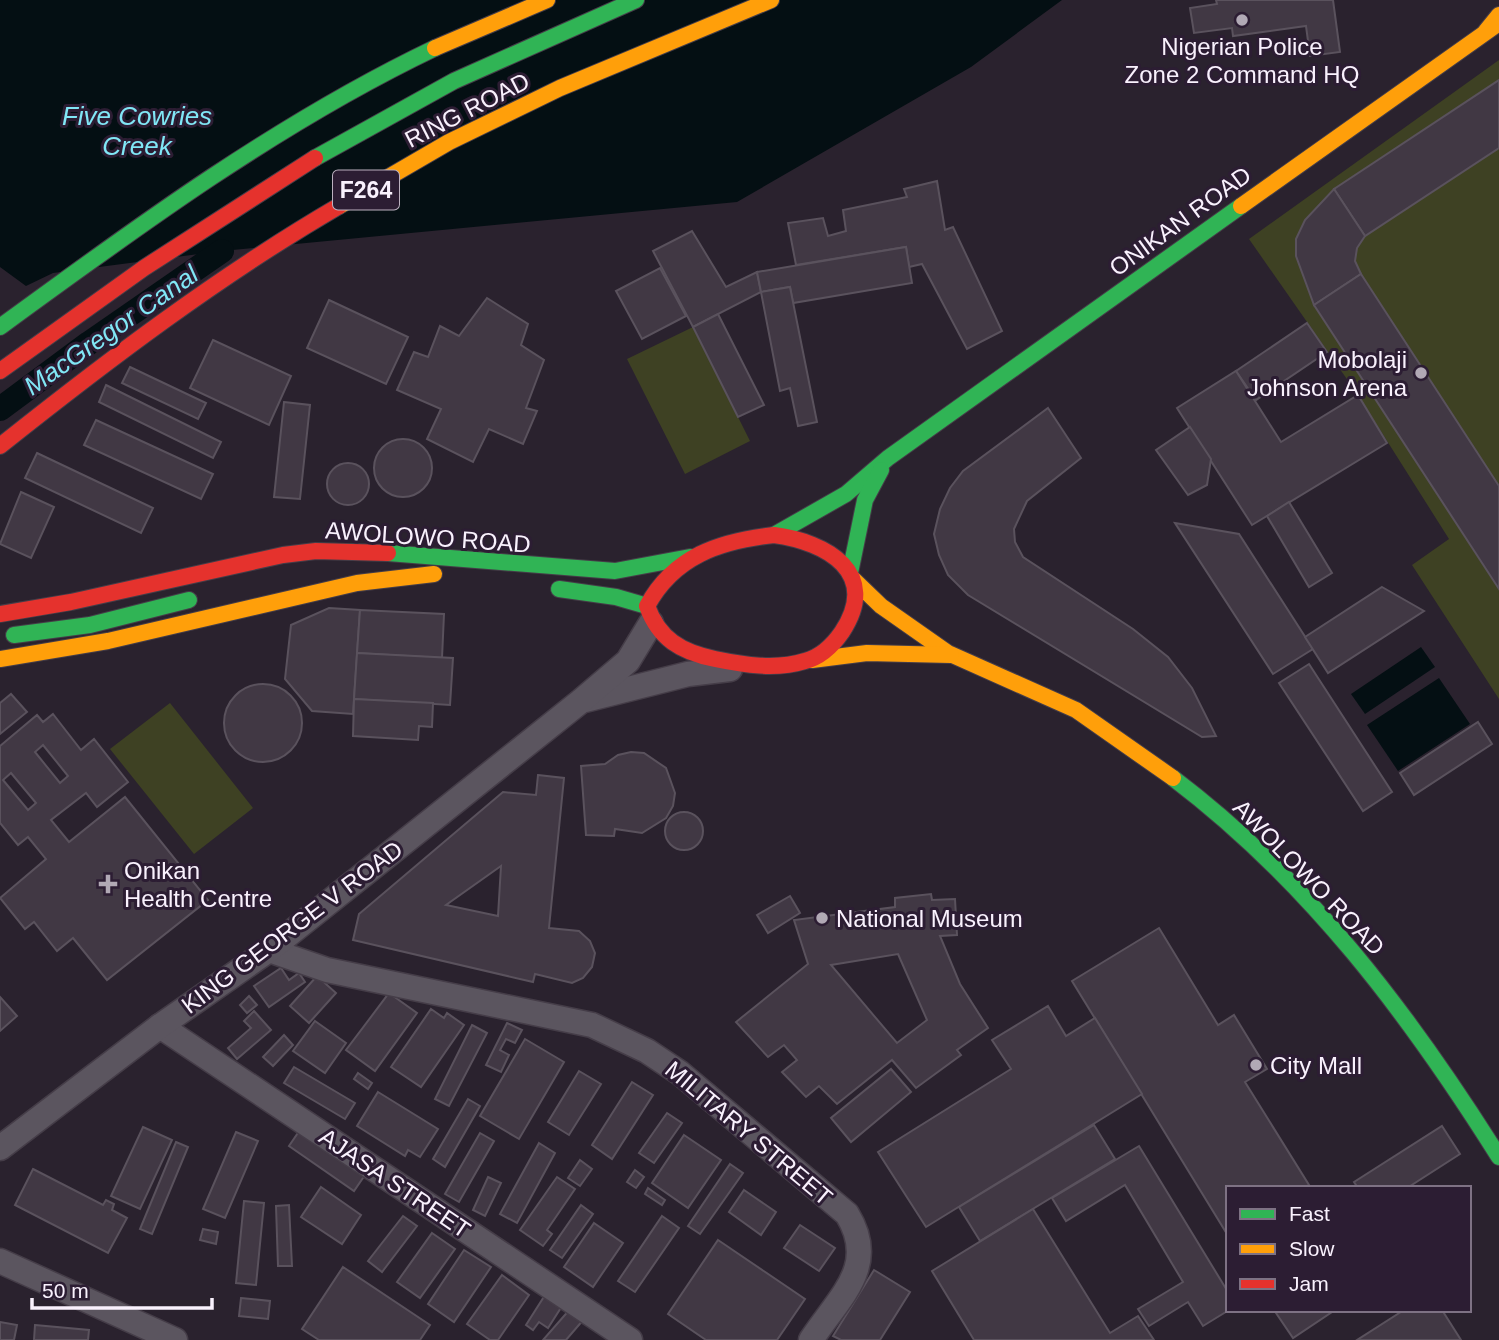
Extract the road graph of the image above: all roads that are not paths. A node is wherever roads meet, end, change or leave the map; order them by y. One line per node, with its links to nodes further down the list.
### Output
1 (547, 0): 6 (main road)
2 (636, 0): 7 (main road, RING ROAD / F264)
3 (771, 0): 8 (main road, RING ROAD / F264)
4 (1499, 15): 5 (main road, ONIKAN ROAD)
5 (1492, 27): 9 (main road, ONIKAN ROAD)
6 (0, 327)
7 (0, 372)
8 (0, 446)
9 (888, 458): 10 (main road, ONIKAN ROAD); 13 (main road)
10 (774, 535): 11 (main road); 13 (main road)
11 (690, 557): 16 (main road, AWOLOWO ROAD); 17 (main road)
12 (312, 576): 20 (main road, AWOLOWO ROAD)
13 (852, 577): 19 (main road); 21 (main road)
14 (548, 588): 17 (main road, AWOLOWO ROAD)
15 (206, 596): 18 (main road)
16 (0, 614)
17 (649, 614): 22 (main road); 23 (street, KING GEORGE V ROAD)
18 (0, 636)
19 (951, 655): 21 (main road); 27 (main road, AWOLOWO ROAD)
20 (0, 659)
21 (809, 661): 22 (main road)
22 (750, 666): 23 (street)
23 (581, 701): 24 (street, KING GEORGE V ROAD)
24 (270, 950): 25 (street, KING GEORGE V ROAD); 31 (street, MILITARY STREET)
25 (160, 1026): 26 (street, KING GEORGE V ROAD); 30 (street, AJASA STREET)
26 (0, 1148)
27 (1499, 1156)
28 (0, 1261): 29 (street)
29 (175, 1340)
30 (630, 1340)
31 (811, 1340)

